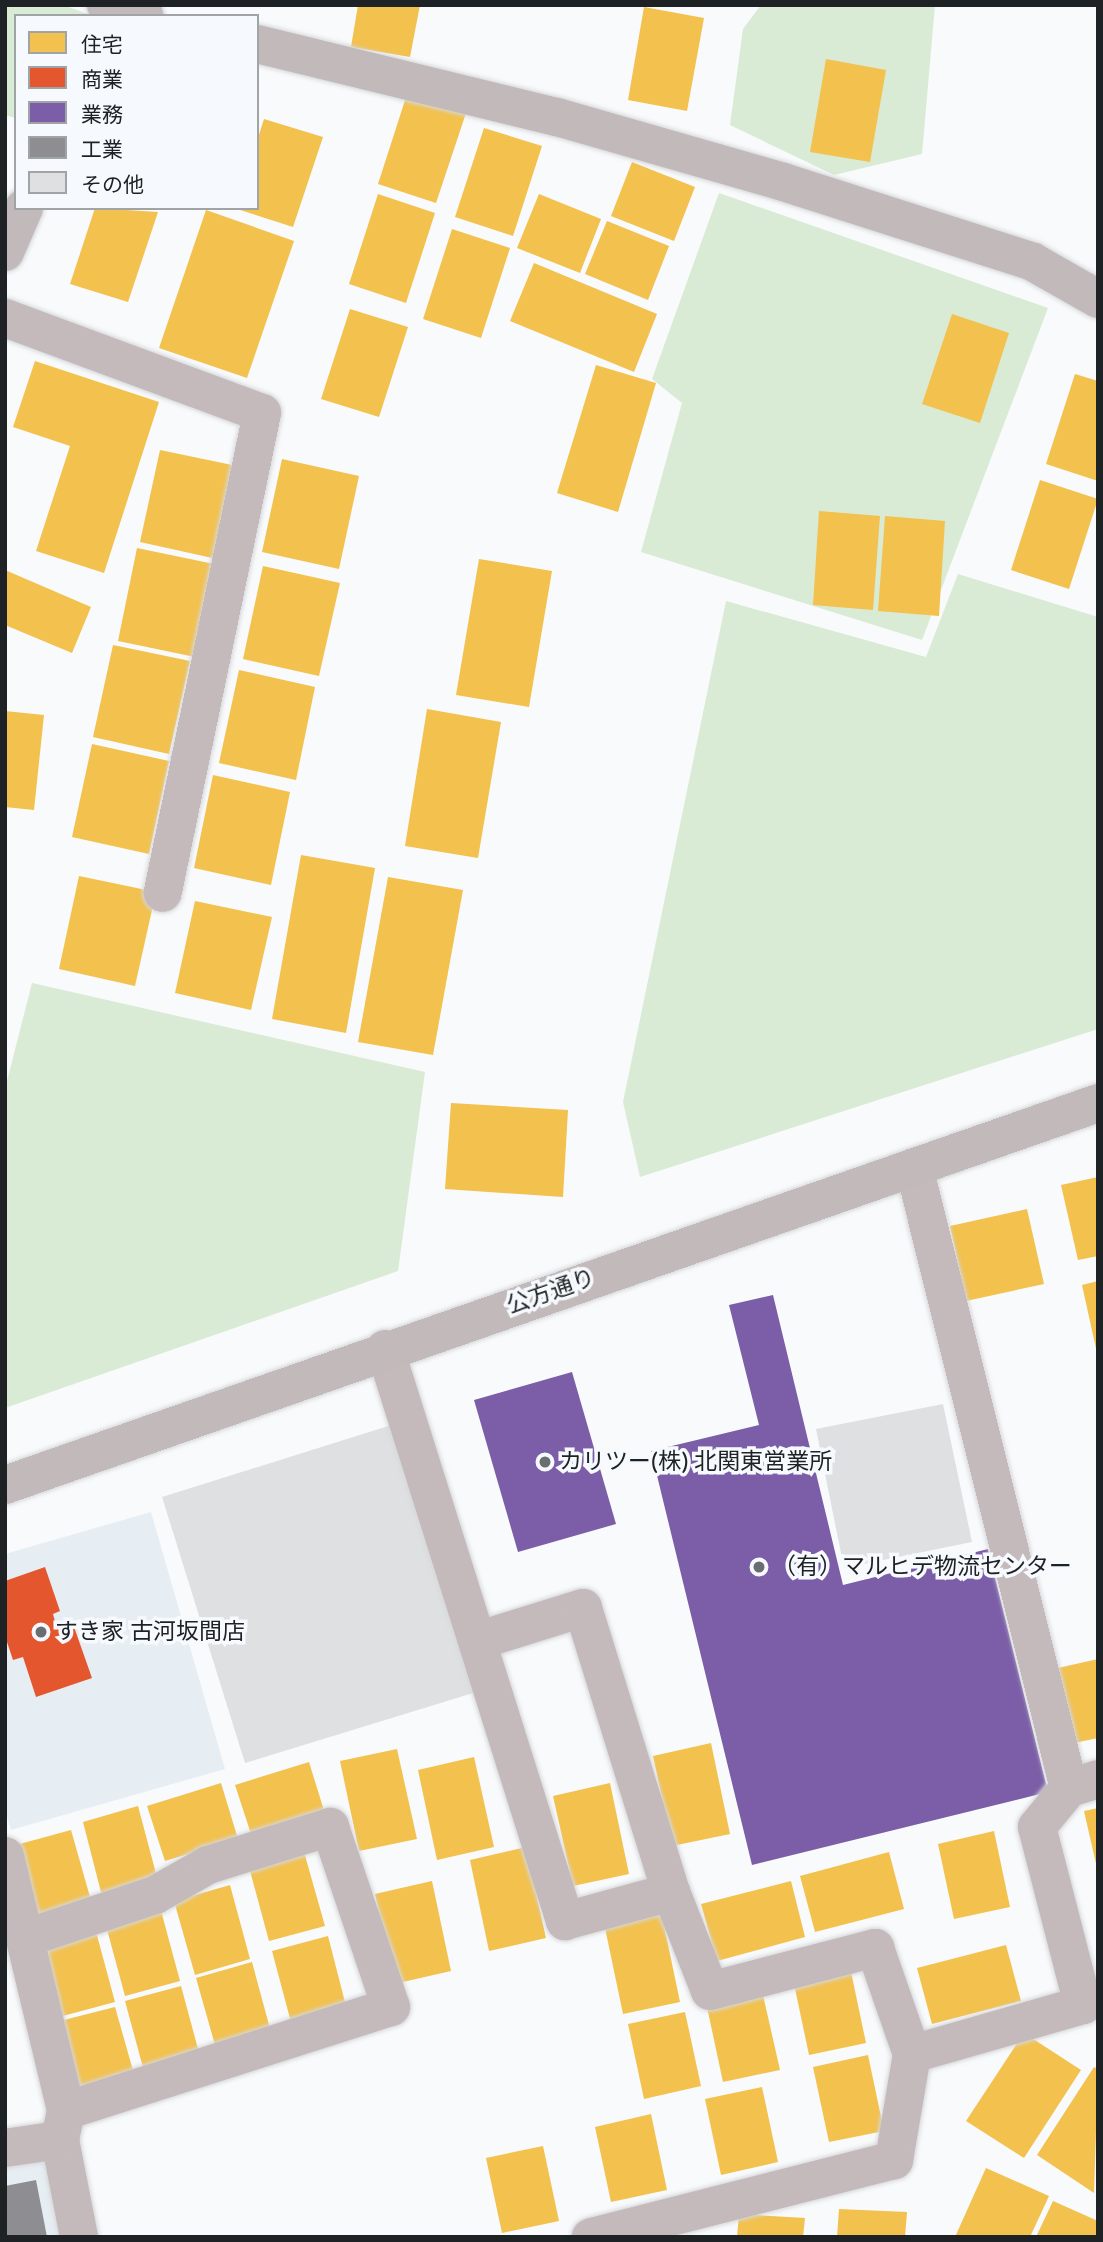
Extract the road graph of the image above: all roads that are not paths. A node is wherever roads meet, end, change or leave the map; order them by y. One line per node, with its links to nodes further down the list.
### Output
1 (259, 44): 4 (street)
2 (23, 210): 3 (street)
3 (5, 252)
4 (1098, 299)
5 (5, 318): 6 (street)
6 (163, 893)
7 (1098, 1103): 8 (street, 公方通り)
8 (914, 1167): 9 (street, 公方通り); 12 (street)
9 (385, 1349): 10 (street, 公方通り); 11 (street)
10 (5, 1485)
11 (480, 1640): 14 (street); 14 (street)
12 (1083, 1784): 16 (street)
13 (5, 1856): 15 (street)
14 (671, 1892): 16 (street)
15 (26, 1938): 17 (street); 17 (street)
16 (912, 2054): 19 (street)
17 (63, 2125): 18 (street); 20 (street)
18 (5, 2148)
19 (706, 2223): 21 (street)
20 (79, 2237)
21 (591, 2237)

